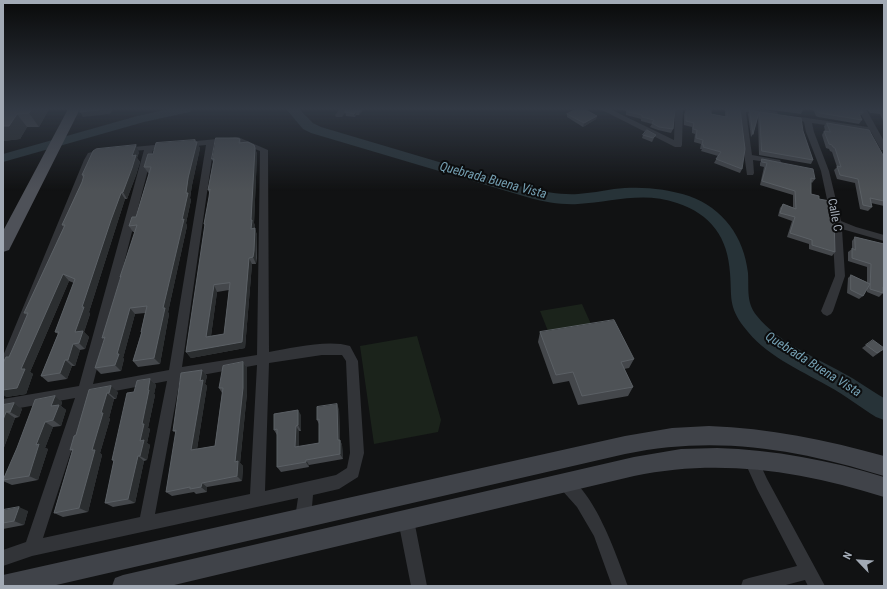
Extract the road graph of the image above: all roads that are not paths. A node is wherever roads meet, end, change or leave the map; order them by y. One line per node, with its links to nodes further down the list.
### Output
1 (59, 136): 15 (main road)
2 (661, 136): 3 (street)
3 (678, 136)
4 (745, 136): 10 (street)
5 (811, 136): 13 (street, Calle C)
6 (878, 136): 9 (street)
7 (210, 142): 8 (street); 17 (street); 19 (street)
8 (149, 148): 18 (street); 20 (street)
9 (884, 148)
10 (748, 157): 11 (street); 12 (street)
11 (786, 164)
12 (750, 173)
13 (837, 223): 14 (street); 16 (street, Calle C)
14 (884, 238)
15 (3, 246)
16 (827, 311)
17 (263, 359): 19 (street); 26 (street); 27 (street)
18 (3, 371)
19 (175, 374): 20 (street); 30 (street)
20 (84, 392): 21 (street); 31 (street)
21 (3, 405)
22 (750, 458): 24 (street); 25 (street); 33 (street)
23 (884, 466): 28 (street)
24 (565, 483): 29 (street); 38 (street)
25 (884, 487)
26 (306, 489): 27 (street); 28 (street)
27 (257, 500): 30 (street)
28 (303, 518): 35 (street)
29 (406, 520): 34 (street); 37 (street)
30 (146, 523): 31 (street)
31 (32, 548): 32 (street)
32 (3, 558)
33 (809, 571): 39 (street); 40 (street)
34 (167, 581): 36 (street)
35 (3, 586)
36 (123, 586)
37 (420, 586)
38 (620, 586)
39 (749, 586)
40 (817, 586)

